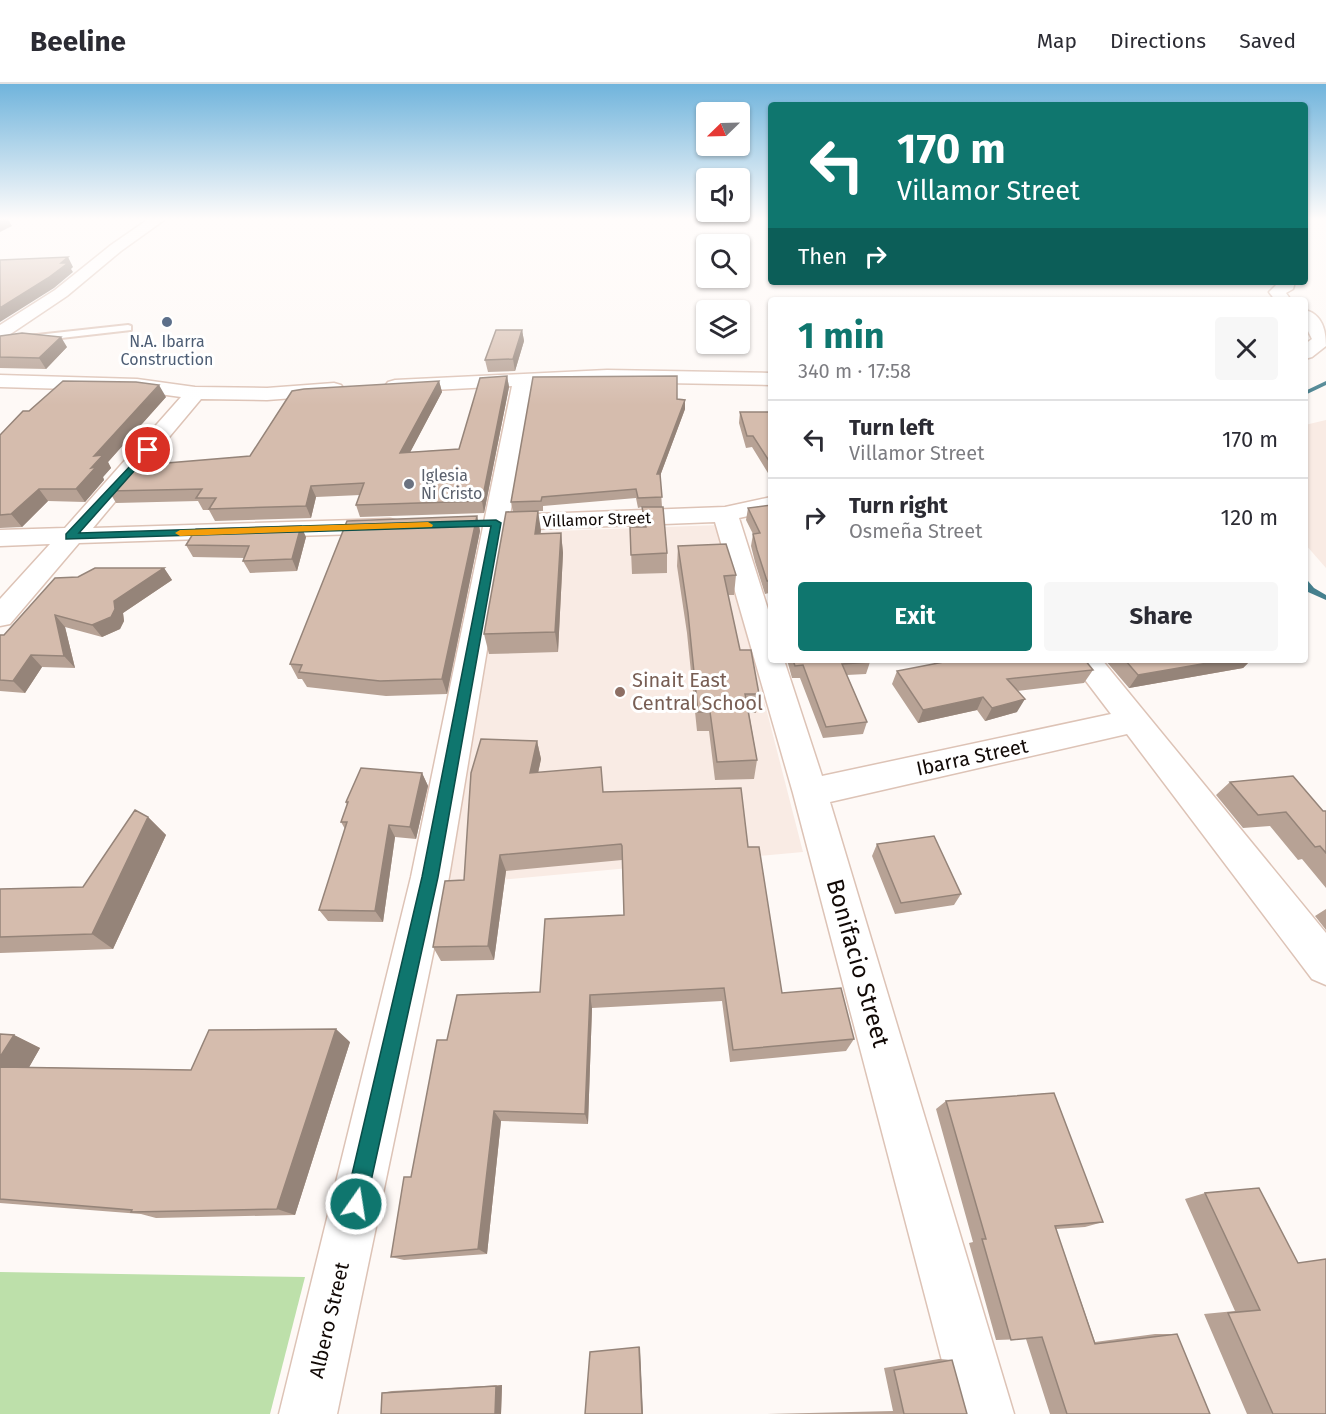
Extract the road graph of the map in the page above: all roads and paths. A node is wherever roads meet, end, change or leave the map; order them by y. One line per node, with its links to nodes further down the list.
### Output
1 (77, 280): 6 (street)
2 (1287, 285): 3 (street)
3 (1281, 297)
4 (1308, 318): 8 (street)
5 (128, 328): 7 (lane)
6 (0, 333)
7 (0, 342)
8 (1308, 351)
9 (523, 380): 10 (street); 12 (street); 15 (street, Albero Street)
10 (768, 380)
11 (0, 381): 12 (street)
12 (195, 393): 17 (street)
13 (768, 505): 14 (street, Villamor Street)
14 (725, 514): 15 (street, Villamor Street); 20 (street, Bonifacio Street)
15 (484, 524): 26 (street, Albero Street)
16 (413, 526): 17 (street)
17 (70, 536): 18 (street); 19 (street)
18 (0, 538)
19 (0, 617)
20 (768, 655)
21 (770, 663): 24 (street, Bonifacio Street)
22 (1087, 663): 23 (street)
23 (1133, 721): 24 (street, Ibarra Street); 25 (street)
24 (810, 793): 27 (street, Bonifacio Street)
25 (1326, 965)
26 (308, 1414)
27 (985, 1414)

